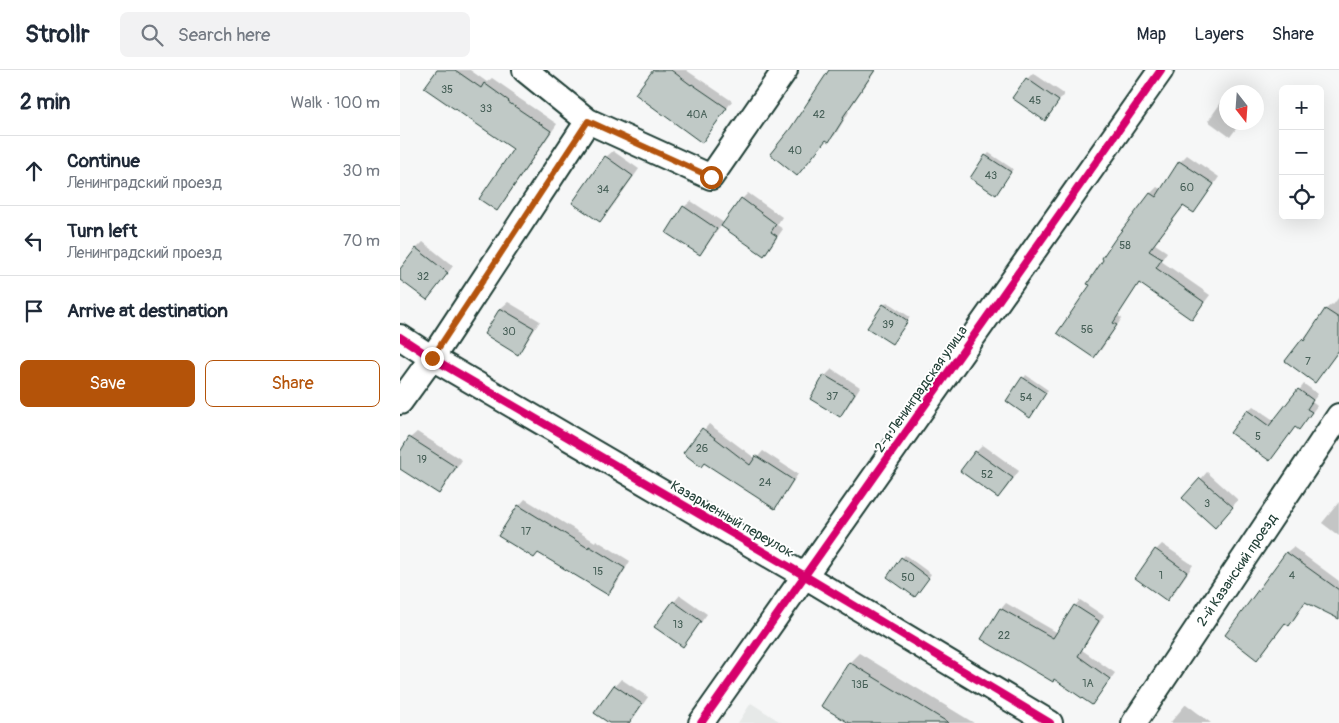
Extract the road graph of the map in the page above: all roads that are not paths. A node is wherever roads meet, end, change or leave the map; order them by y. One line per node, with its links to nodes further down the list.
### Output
1 (525, 70): 4 (street)
2 (785, 70): 4 (street)
3 (1161, 70): 9 (street, 2-я Ленинградская улица)
4 (588, 121): 6 (street)
5 (400, 336): 6 (street, Казарменный переулок)
6 (432, 358): 7 (street); 9 (street, Казарменный переулок)
7 (400, 402)
8 (1339, 416): 12 (street, 2-й Казанский проезд)
9 (805, 576): 10 (street, 2-я Ленинградская улица); 11 (street, Казарменный переулок)
10 (701, 723)
11 (1050, 723)
12 (1134, 723)

